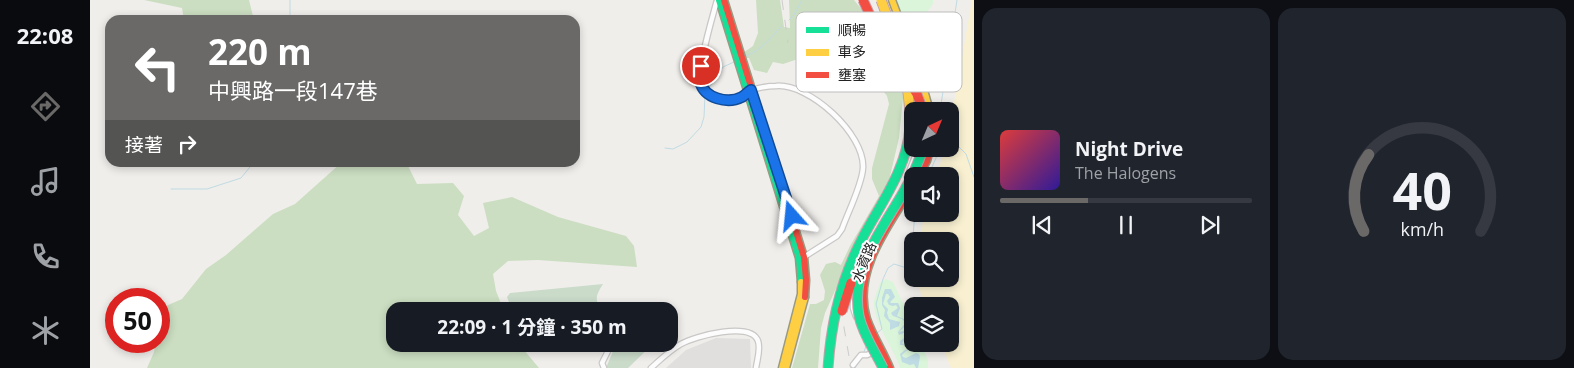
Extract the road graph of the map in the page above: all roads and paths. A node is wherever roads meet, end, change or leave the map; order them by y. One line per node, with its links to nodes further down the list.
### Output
1 (718, 0): 12 (main road); 12 (street)
2 (724, 0): 12 (main road)
3 (863, 0): 6 (main road, bridge)
4 (881, 0): 7 (main road, bridge)
5 (889, 0): 8 (main road, bridge); 9 (main road); 10 (street)
6 (868, 12)
7 (885, 12)
8 (893, 12)
9 (894, 12)
10 (894, 12)
11 (796, 90): 12 (street)
12 (749, 92): 20 (main road); 28 (main road)
13 (804, 92): 20 (street)
14 (908, 92): 30 (main road, bridge)
15 (909, 158): 31 (main road, bridge)
16 (914, 158): 18 (street, 水資路)
17 (920, 158): 33 (main road, bridge)
18 (902, 187): 21 (street, 水資路); 23 (street, 水資路)
19 (904, 202): 34 (main road)
20 (804, 257): 29 (main road)
21 (879, 350): 23 (street); 34 (street, 水資路)
22 (608, 352): 25 (street)
23 (869, 354): 24 (street); 32 (street, 水資路)
24 (853, 365)
25 (604, 368)
26 (650, 368): 27 (street)
27 (756, 368)
28 (782, 368)
29 (786, 368)
30 (828, 368)
31 (834, 368)
32 (879, 368)
33 (883, 368)
34 (889, 368)

